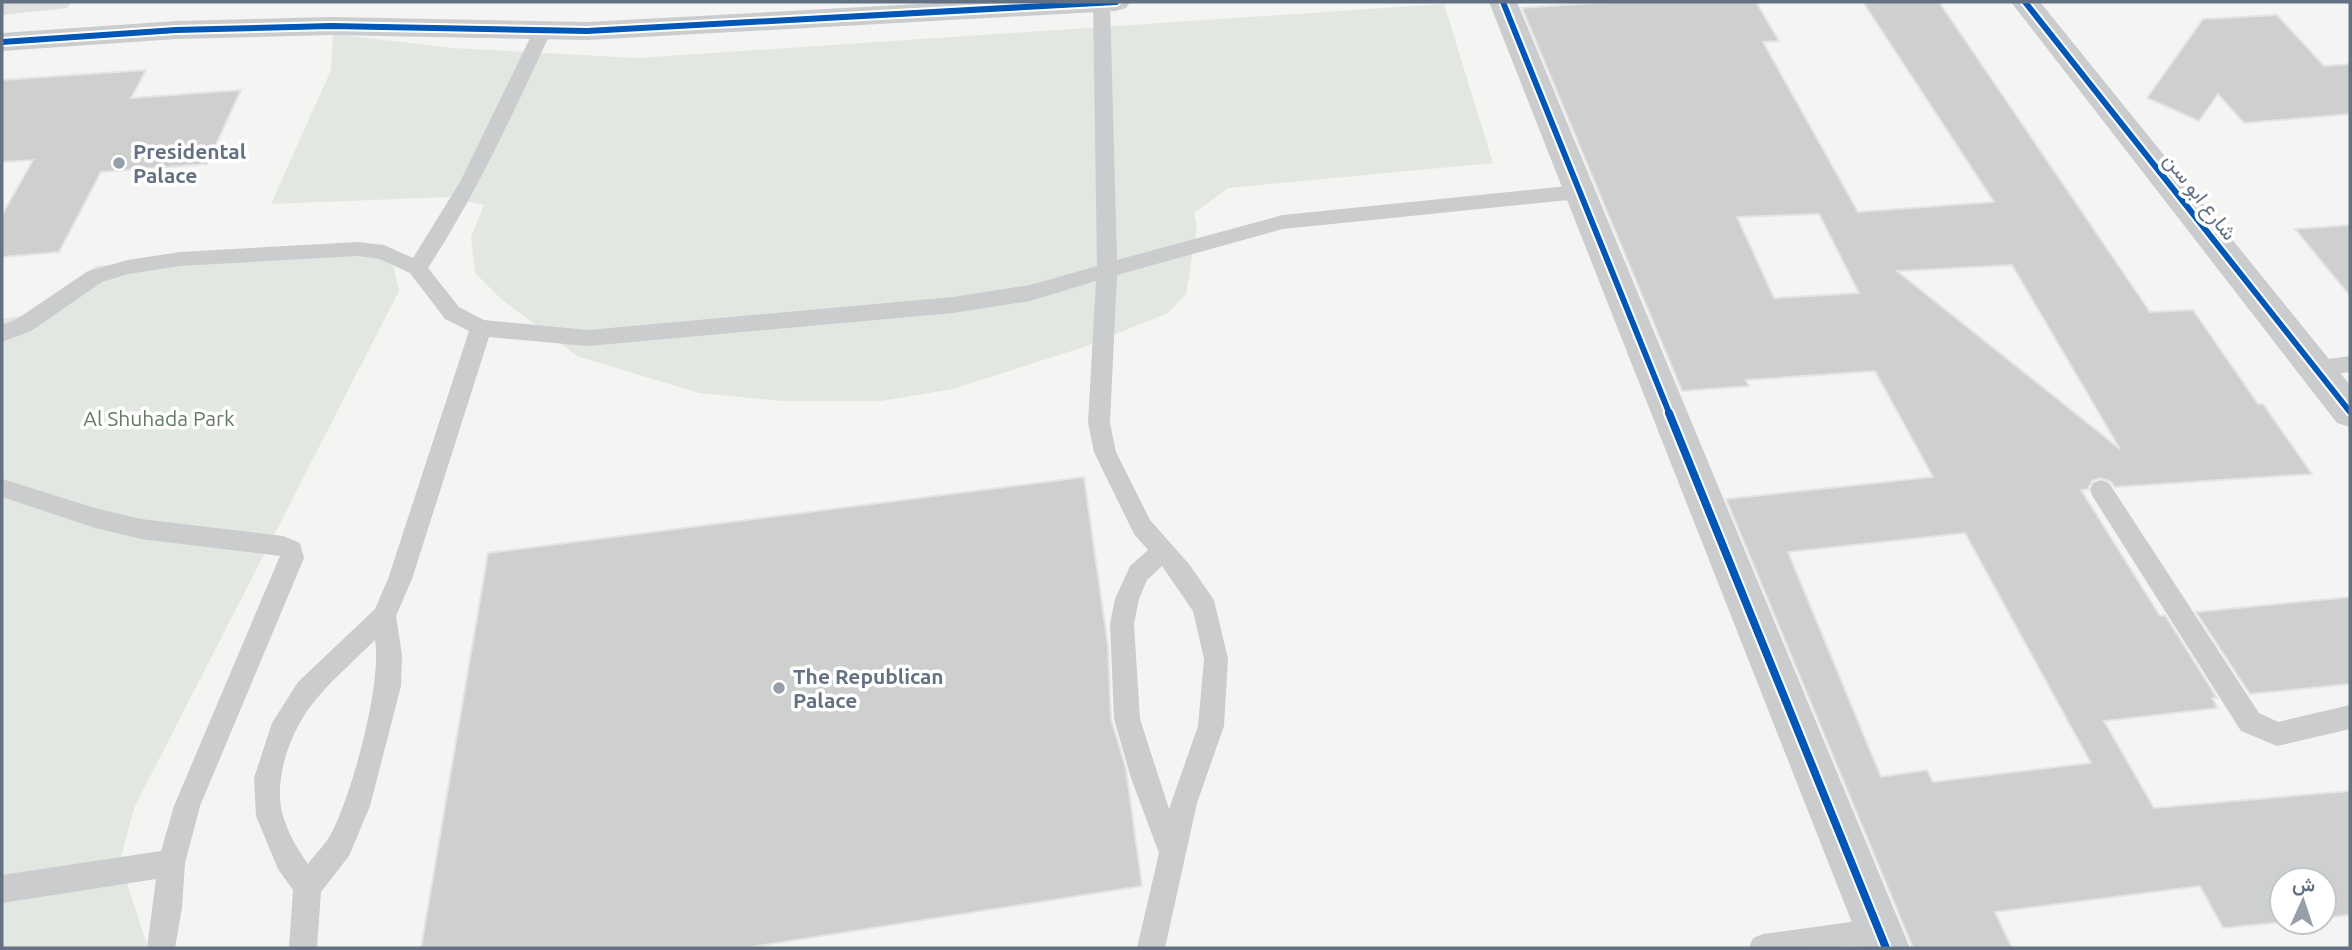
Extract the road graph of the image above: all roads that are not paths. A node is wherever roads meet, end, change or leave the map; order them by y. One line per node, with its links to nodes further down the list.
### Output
1 (57, 2): 6 (main road)
2 (1116, 2): 5 (street)
3 (1503, 2): 9 (street)
4 (2025, 2): 15 (street, شارع ابو سن)
5 (1101, 3): 7 (street); 11 (lane)
6 (2, 6)
7 (543, 30): 8 (street); 10 (lane)
8 (2, 42)
9 (1579, 192): 11 (lane); 26 (street)
10 (417, 268): 12 (lane); 13 (lane)
11 (1107, 273): 12 (lane); 19 (lane)
12 (481, 328): 20 (lane)
13 (2, 334)
14 (2350, 364): 15 (lane)
15 (2316, 368): 16 (street, شارع ابو سن)
16 (2350, 412)
17 (2, 488): 23 (lane)
18 (2101, 490): 21 (lane)
19 (1161, 552): 22 (lane); 22 (lane)
20 (384, 616): 24 (lane); 24 (lane)
21 (2350, 717)
22 (1172, 850): 29 (lane)
23 (171, 863): 25 (lane); 27 (lane)
24 (307, 887): 28 (lane)
25 (2, 889)
26 (1883, 940): 30 (lane)
27 (161, 948)
28 (303, 948)
29 (1151, 948)
30 (1763, 948)

